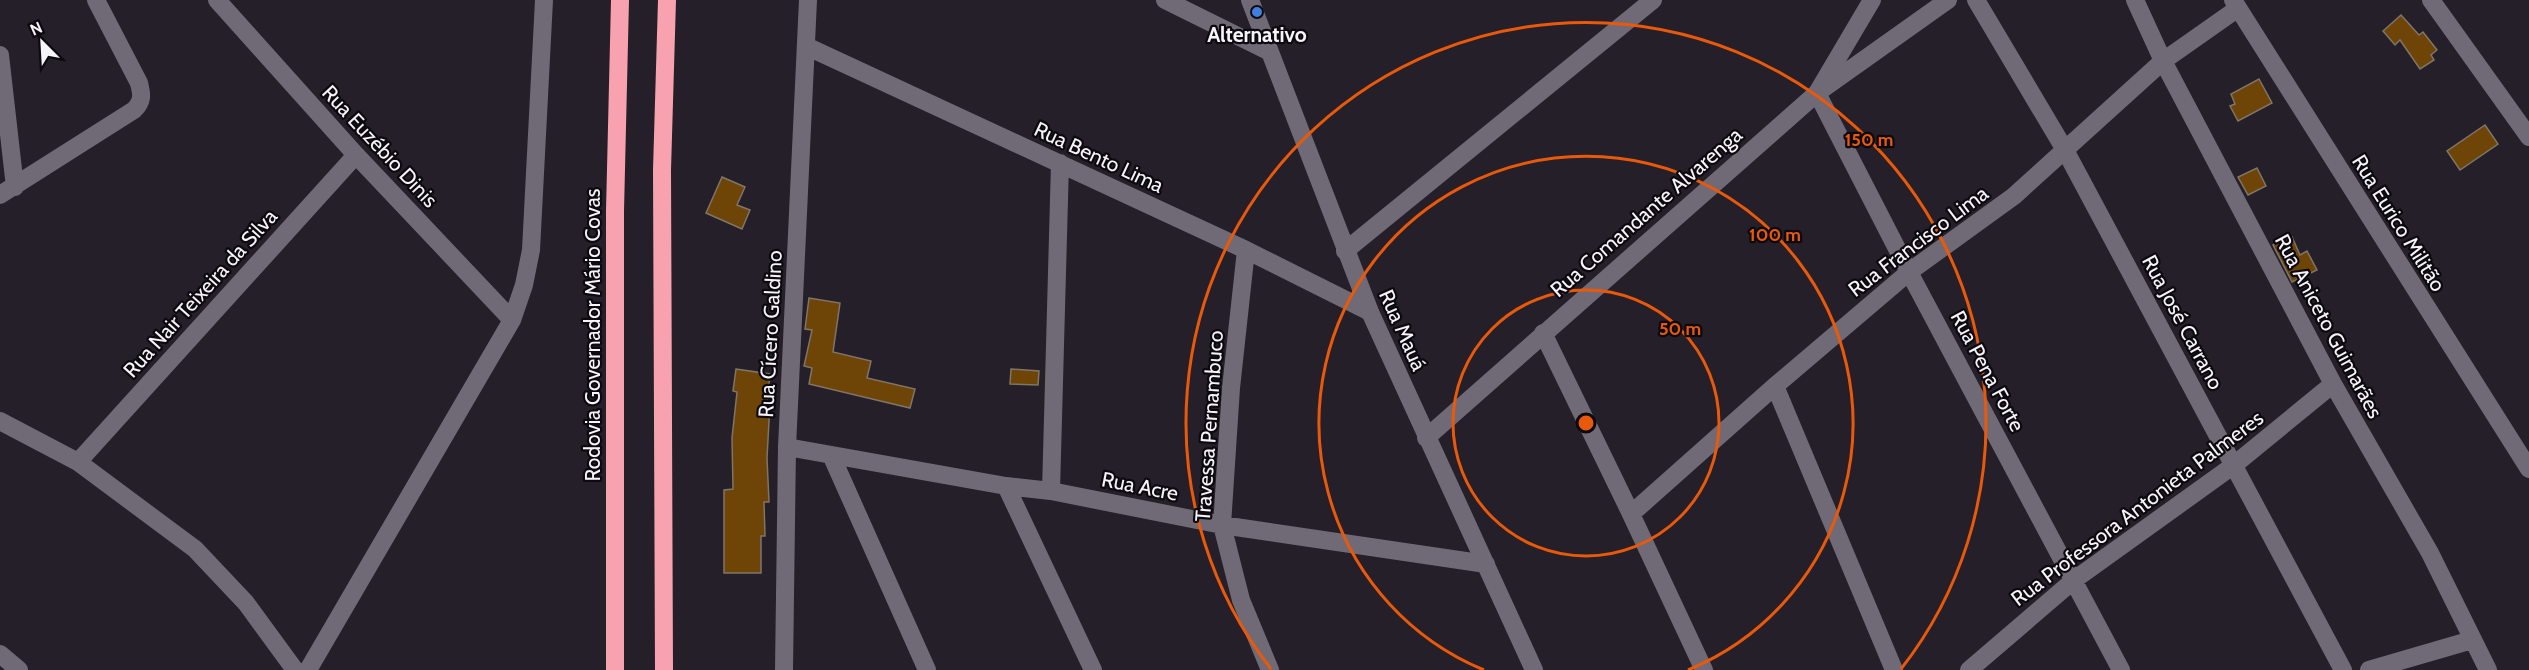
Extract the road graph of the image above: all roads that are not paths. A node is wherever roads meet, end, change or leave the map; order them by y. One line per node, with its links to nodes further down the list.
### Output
1 (96, 0): 25 (street)
2 (217, 0): 23 (street, Rua Euzébio Dinis)
3 (544, 0): 30 (street)
4 (620, 0): 52 (highway, Rodovia Governador Mário Covas)
5 (667, 0): 53 (highway)
6 (808, 0): 16 (street, Rua Cícero Galdino)
7 (1165, 0): 17 (street)
8 (1251, 0): 17 (street, Rua Mauá)
9 (1652, 0): 27 (street)
10 (1872, 0): 20 (street, Rua Comandante Alvarenga)
11 (1948, 0): 20 (street)
12 (1976, 0): 22 (street, Rua José Carrano)
13 (2135, 0): 19 (street, Rua Aniceto Guimarães)
14 (2431, 0): 21 (street)
15 (2235, 4): 19 (street, Rua Francisco Lima); 40 (street, Rua Eurico Militão)
16 (808, 47): 24 (street, Rua Bento Lima); 36 (street, Rua Cícero Galdino)
17 (1268, 51): 27 (street, Rua Mauá)
18 (0, 55): 25 (street)
19 (2163, 61): 22 (street, Rua Francisco Lima); 32 (street, Rua Aniceto Guimarães)
20 (1817, 93): 28 (street, Rua Pena Forte); 31 (street, Rua Comandante Alvarenga)
21 (2529, 137)
22 (2065, 150): 28 (street, Rua Francisco Lima); 39 (street, Rua José Carrano)
23 (356, 155): 30 (street, Rua Euzébio Dinis); 38 (street, Rua Nair Teixeira da Silva)
24 (1060, 163): 26 (street, Rua Bento Lima); 42 (street)
25 (7, 191)
26 (1246, 250): 29 (street, Rua Bento Lima); 44 (street, Travessa Pernambuco)
27 (1345, 251): 29 (street, Rua Mauá)
28 (1909, 272): 33 (street, Rua Francisco Lima); 46 (street, Rua Pena Forte)
29 (1370, 312): 35 (street, Rua Mauá)
30 (512, 320): 51 (street)
31 (1543, 333): 35 (street, Rua Comandante Alvarenga); 43 (street)
32 (2333, 384): 39 (street, Rua Professora Antonieta Palmeres); 47 (street, Rua Aniceto Guimarães)
33 (1774, 386): 43 (street, Rua Francisco Lima); 60 (street)
34 (0, 421): 38 (street)
35 (1426, 438): 45 (street, Rua Mauá)
36 (787, 447): 37 (street, Rua Acre); 54 (street, Rua Cícero Galdino)
37 (832, 457): 41 (street, Rua Acre); 55 (street)
38 (78, 462): 50 (street)
39 (2234, 465): 46 (street, Rua Professora Antonieta Palmeres); 63 (street, Rua José Carrano)
40 (2529, 469)
41 (1006, 486): 42 (street, Rua Acre); 56 (street)
42 (1052, 490): 44 (street, Rua Acre)
43 (1631, 514): 59 (street)
44 (1222, 525): 45 (street, Rua Acre); 57 (street, Travessa Pernambuco)
45 (1486, 564): 58 (street, Rua Mauá)
46 (2074, 580): 61 (street, Rua Professora Antonieta Palmeres); 62 (street, Rua Pena Forte)
47 (2472, 640): 64 (street); 65 (street, Rua Aniceto Guimarães)
48 (0, 654): 49 (street)
49 (19, 670)
50 (295, 670)
51 (308, 670)
52 (615, 670)
53 (664, 670)
54 (784, 670)
55 (927, 670)
56 (1093, 670)
57 (1270, 670)
58 (1534, 670)
59 (1704, 670)
60 (1894, 670)
61 (1969, 670)
62 (2121, 670)
63 (2343, 670)
64 (2369, 670)
65 (2488, 670)

